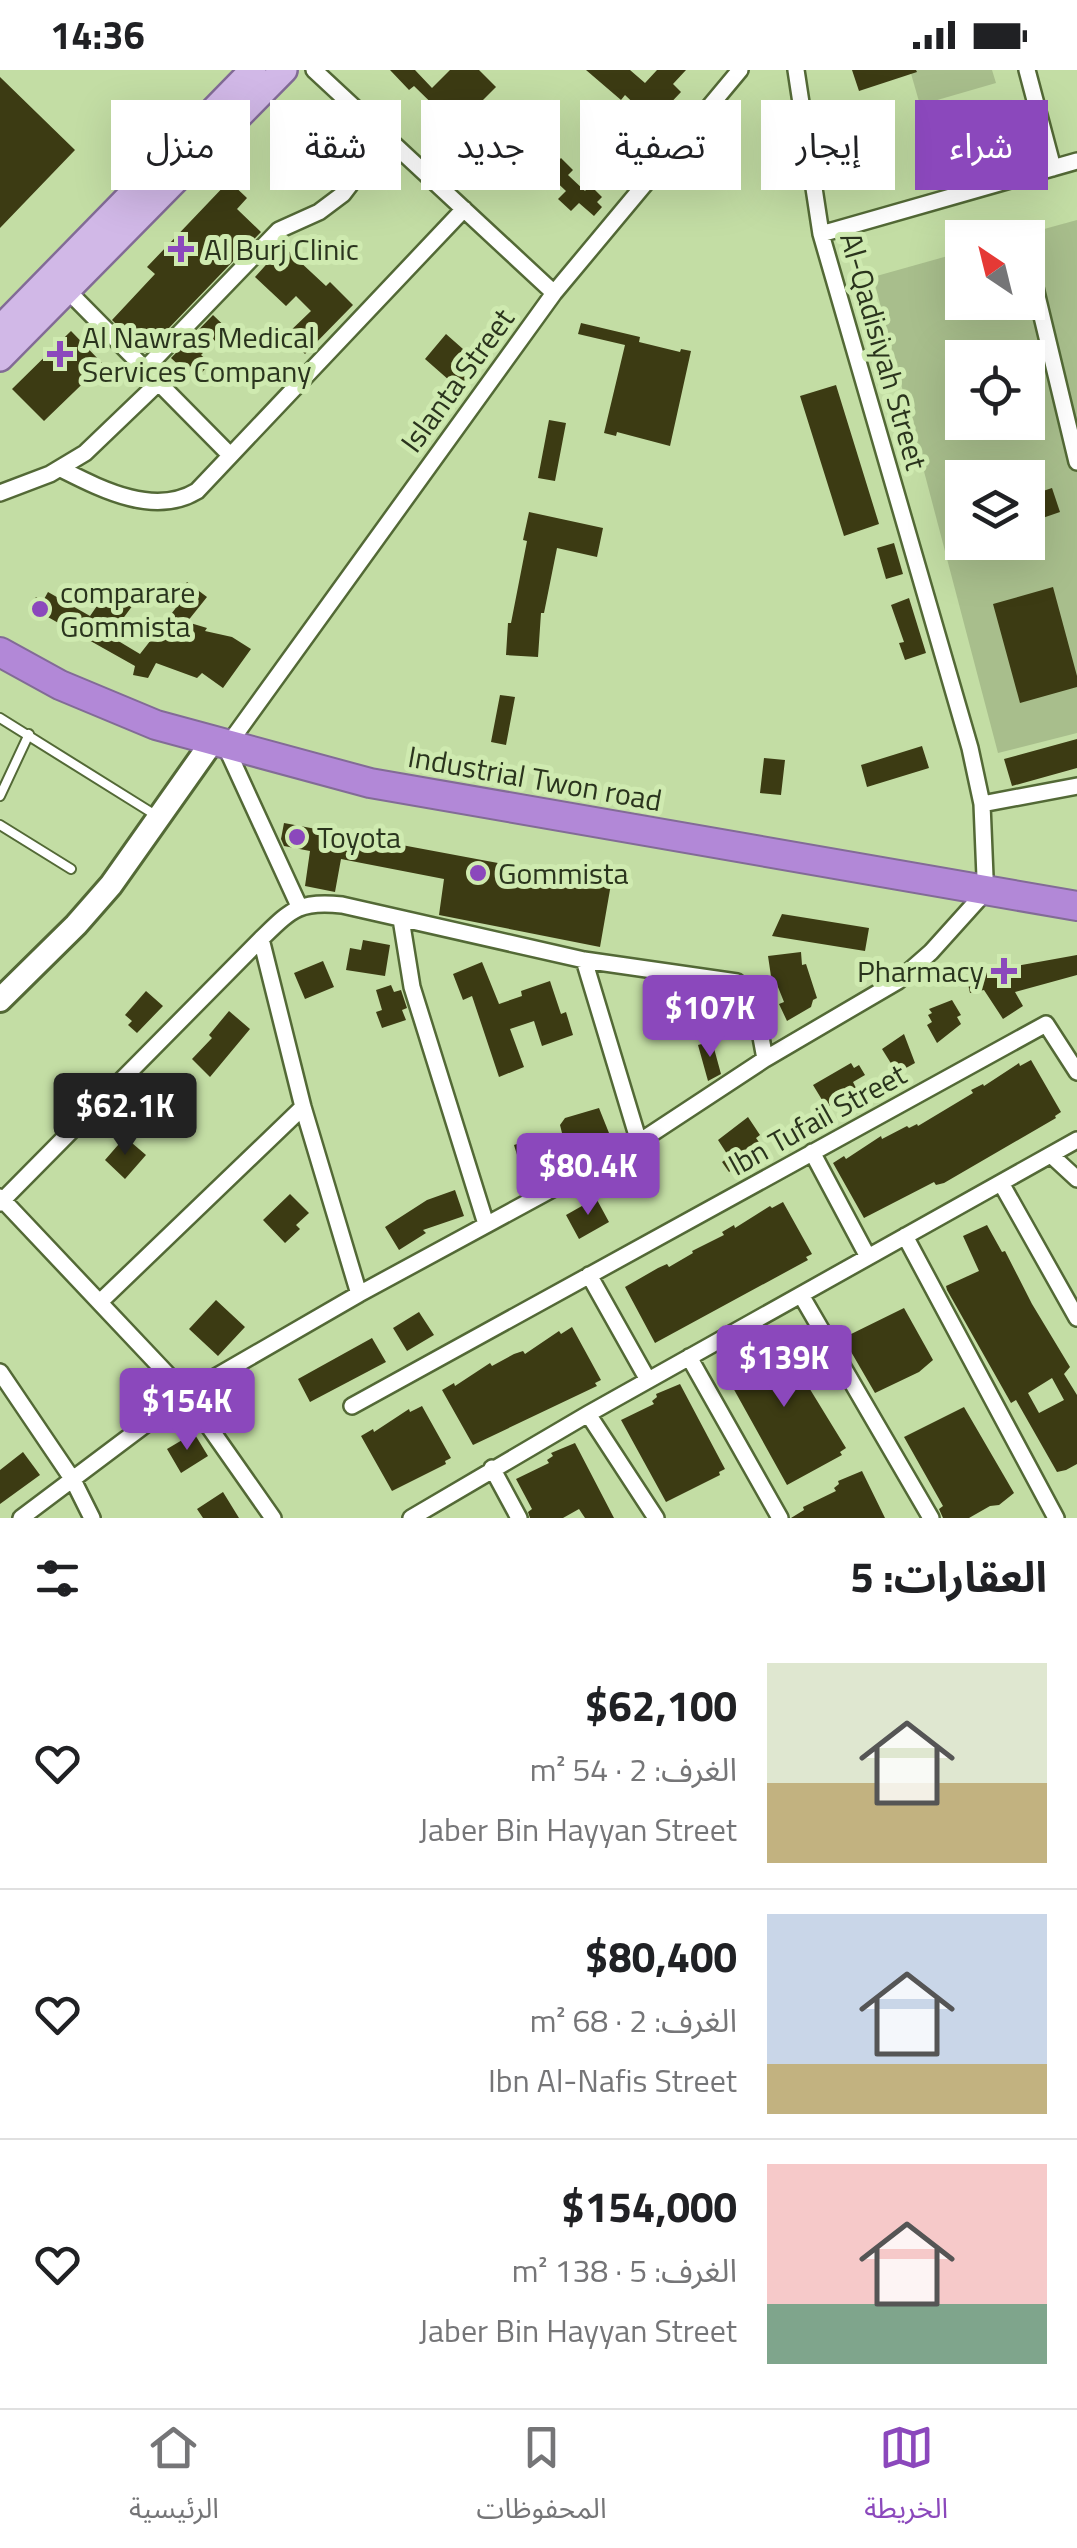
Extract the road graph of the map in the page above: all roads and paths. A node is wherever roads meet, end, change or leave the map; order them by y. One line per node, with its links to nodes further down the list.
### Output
1 (253, 70): 17 (main road)
2 (284, 70): 14 (main road)
3 (314, 70): 7 (street)
4 (740, 70): 15 (street, Islanta Street)
5 (796, 70): 13 (street, Al-Qadisiyah Street)
6 (1027, 70): 10 (street)
7 (347, 100)
8 (401, 150): 12 (street)
9 (1077, 161): 10 (street)
10 (1053, 168): 13 (street)
11 (347, 190): 19 (street)
12 (464, 209): 15 (street); 21 (street)
13 (821, 234): 32 (street, Al-Qadisiyah Street)
14 (67, 290): 18 (main road); 19 (street)
15 (554, 293): 29 (street, Islanta Street)
16 (1043, 320): 22 (street)
17 (0, 329)
18 (0, 358)
19 (143, 370): 20 (street)
20 (156, 384): 21 (street); 23 (street)
21 (230, 455): 23 (street)
22 (1077, 462)
23 (61, 469): 24 (street)
24 (0, 493)
25 (0, 638): 29 (highway, Industrial Twon road)
26 (0, 652): 29 (highway, Industrial Twon road)
27 (0, 718): 28 (lane)
28 (28, 734): 31 (lane); 33 (lane)
29 (224, 740): 33 (main road); 36 (highway, Industrial Twon road); 38 (street)
30 (1077, 786): 32 (street)
31 (0, 796)
32 (982, 804): 36 (street, Al-Qadisiyah Street)
33 (160, 818): 43 (main road)
34 (0, 825): 35 (lane)
35 (71, 870)
36 (986, 884): 37 (highway, Industrial Twon road); 39 (highway, Industrial Twon road); 44 (street)
37 (1077, 890)
38 (300, 906): 40 (street); 41 (street)
39 (1077, 906)
40 (401, 918): 42 (street); 54 (street)
41 (261, 939): 46 (street); 53 (street)
42 (584, 960): 44 (street); 48 (street)
43 (0, 1000)
44 (765, 1060): 48 (street)
45 (1077, 1072): 49 (street, Ibn Tufail Street)
46 (303, 1107): 58 (street); 60 (street)
47 (1077, 1140): 50 (street)
48 (639, 1142): 54 (street)
49 (812, 1152): 56 (street); 57 (street, Ibn Tufail Street)
50 (1050, 1155): 51 (street); 52 (street)
51 (1077, 1179)
52 (1001, 1183): 55 (street); 61 (street)
53 (1, 1200): 60 (street)
54 (486, 1224): 58 (street)
55 (905, 1236): 56 (street); 78 (street)
56 (868, 1257): 59 (street)
57 (589, 1275): 64 (street); 66 (street, Ibn Tufail Street)
58 (359, 1294): 65 (street)
59 (801, 1294): 62 (street); 77 (street)
60 (101, 1301): 65 (street)
61 (1077, 1318)
62 (689, 1357): 64 (street); 76 (street)
63 (0, 1372): 69 (street)
64 (648, 1380): 67 (street)
65 (186, 1394): 69 (street); 72 (street)
66 (352, 1406)
67 (588, 1414): 68 (street); 75 (street)
68 (493, 1470): 73 (street); 74 (street)
69 (73, 1480): 70 (street); 71 (street)
70 (21, 1518)
71 (92, 1518)
72 (273, 1518)
73 (411, 1518)
74 (518, 1518)
75 (656, 1518)
76 (780, 1518)
77 (931, 1518)
78 (1056, 1518)

